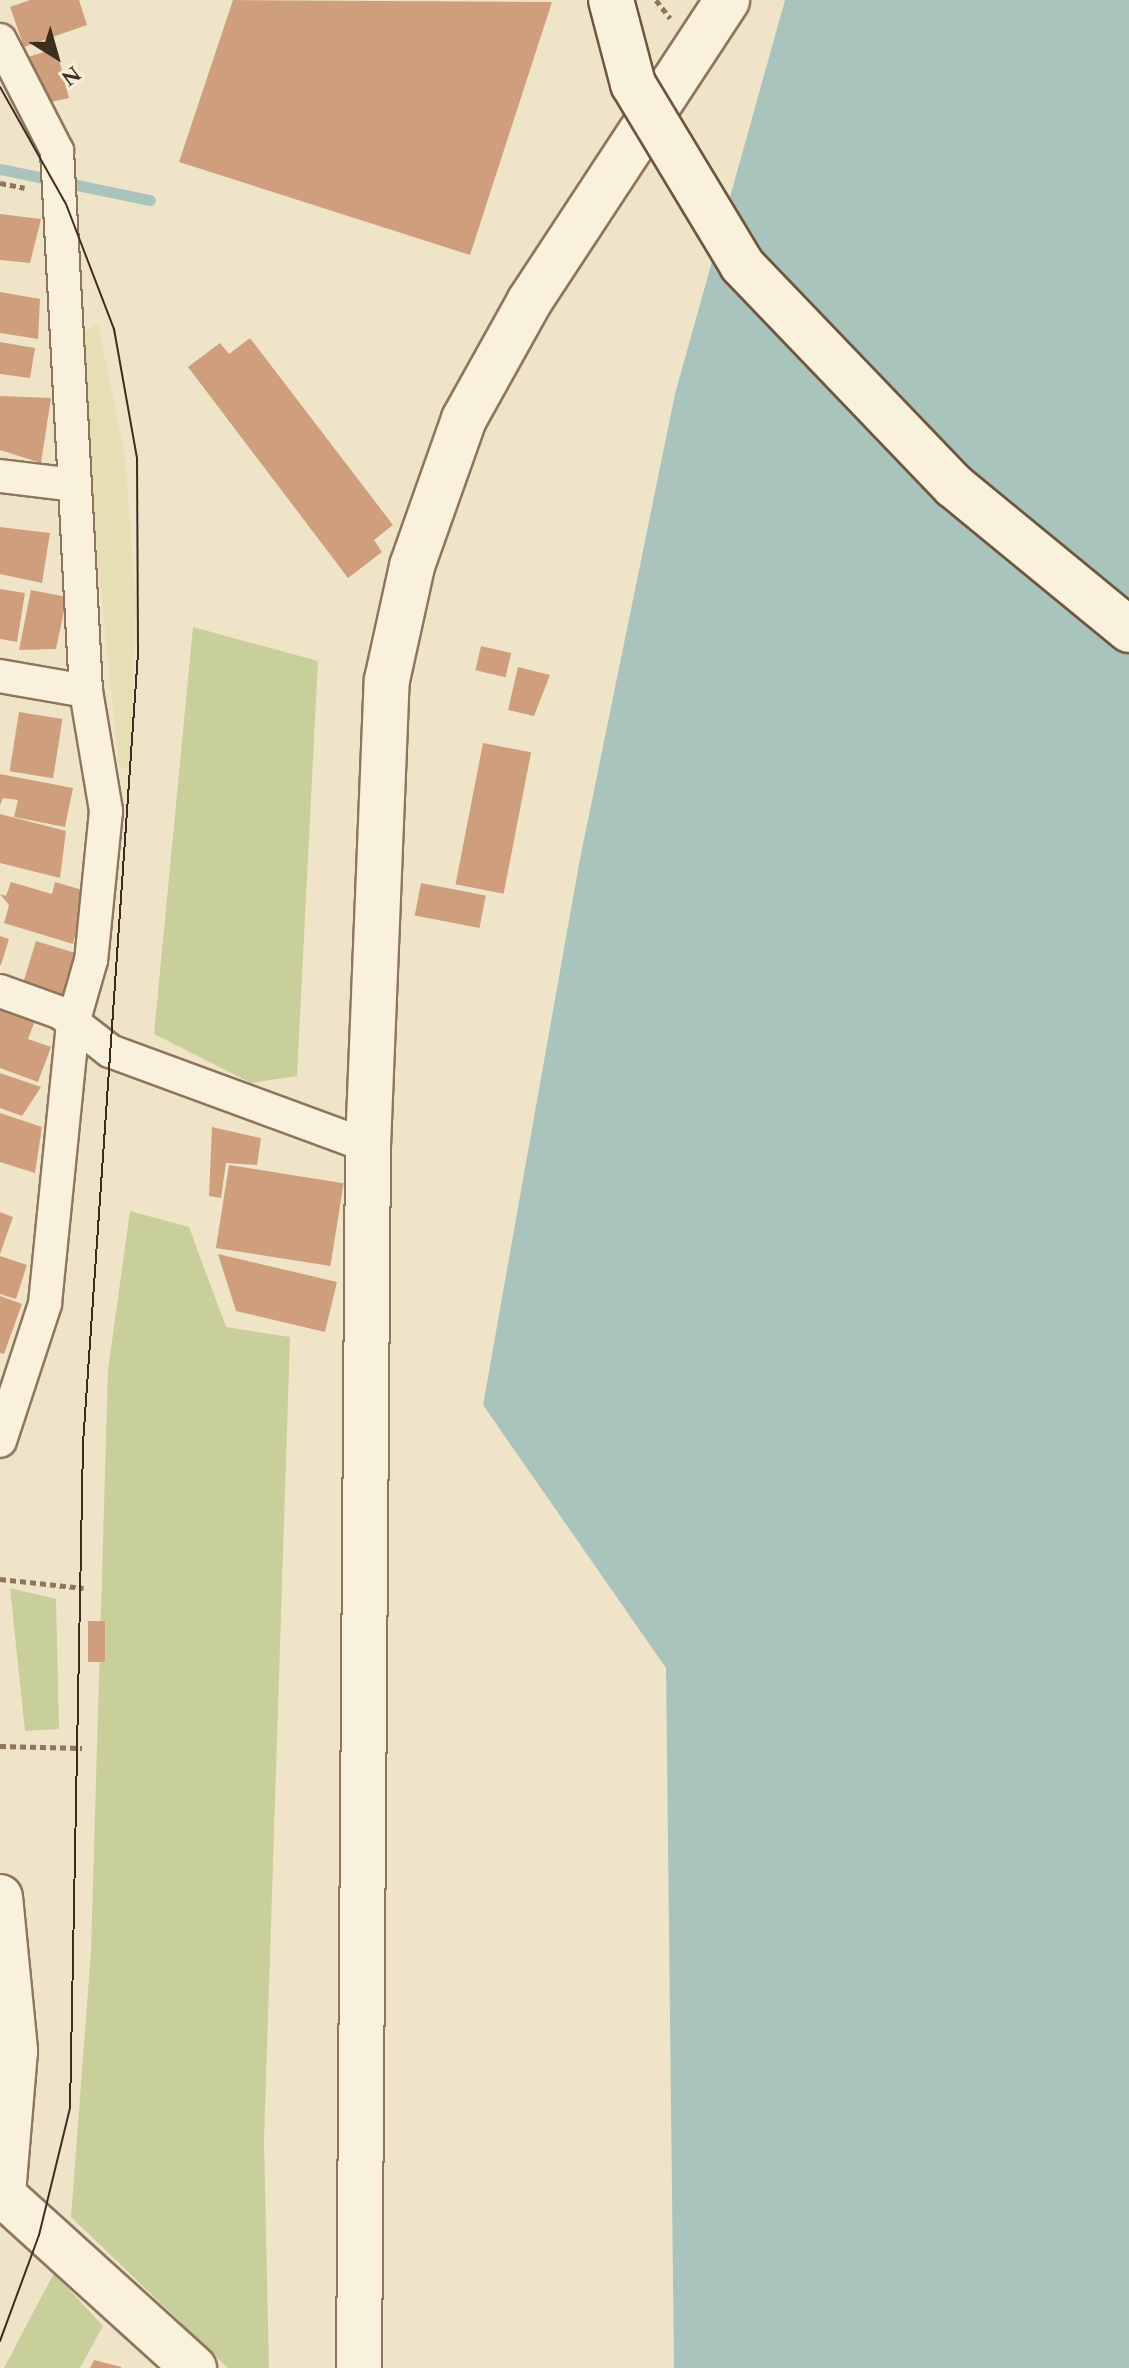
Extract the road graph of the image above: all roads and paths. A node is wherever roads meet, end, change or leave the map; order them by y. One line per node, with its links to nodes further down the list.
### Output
1 (611, 0): 6 (street, bridge)
2 (727, 0): 11 (street)
3 (0, 40): 5 (street)
4 (0, 476): 5 (street)
5 (74, 485): 8 (street)
6 (1129, 630)
7 (0, 676): 8 (street)
8 (86, 691): 10 (street)
9 (0, 991): 10 (street)
10 (73, 1023): 11 (street); 12 (street)
11 (368, 1146): 20 (street)
12 (0, 1441)
13 (0, 1579): 14 (path)
14 (84, 1588)
15 (0, 1746): 16 (path)
16 (82, 1748)
17 (0, 1897): 18 (street)
18 (7, 2050): 19 (street)
19 (194, 2368)
20 (359, 2368)

